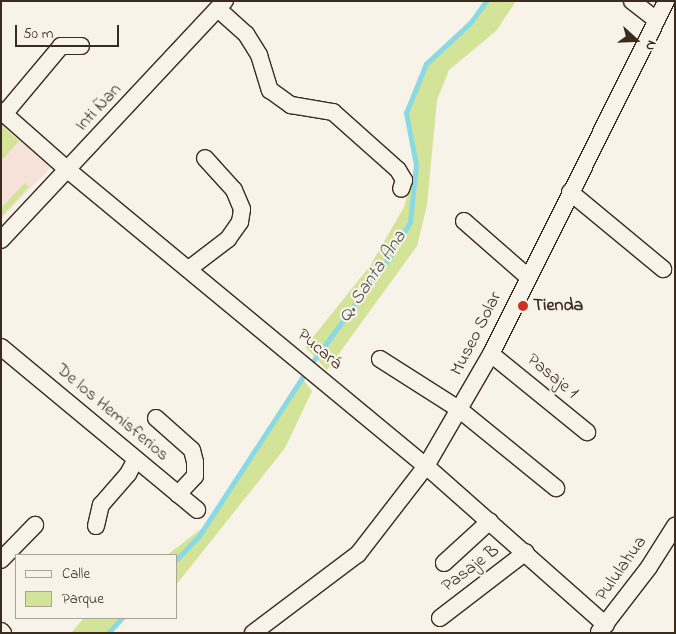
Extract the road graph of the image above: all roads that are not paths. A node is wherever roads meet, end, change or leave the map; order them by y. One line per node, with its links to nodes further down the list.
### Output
1 (632, 1): 4 (street)
2 (666, 1): 4 (street, Museo Solar)
3 (221, 5): 8 (street, Inti Ñan); 9 (street)
4 (656, 20): 10 (street, Museo Solar)
5 (81, 46): 6 (street)
6 (3, 112): 8 (street, Pucará)
7 (205, 158): 13 (street)
8 (69, 171): 12 (street, Inti Ñan); 13 (street, Pucará)
9 (401, 189)
10 (570, 192): 14 (street); 15 (street, Museo Solar)
11 (464, 221): 15 (street)
12 (1, 240)
13 (190, 268): 23 (street, Pucará)
14 (663, 269)
15 (528, 277): 17 (street, Museo Solar)
16 (1, 347): 22 (street, De los Hemisferios)
17 (491, 354): 19 (street, Museo Solar); 21 (street, Pasaje 1)
18 (380, 359): 19 (street)
19 (460, 410): 23 (street, Museo Solar); 24 (street)
20 (156, 418): 25 (street)
21 (587, 432)
22 (136, 461): 25 (street, De los Hemisferios); 29 (street)
23 (426, 466): 27 (street, Pucará); 36 (street, Museo Solar)
24 (556, 488)
25 (178, 494): 26 (street, De los Hemisferios)
26 (197, 510)
27 (490, 520): 31 (street, Pucará); 33 (street)
28 (35, 526): 32 (street)
29 (96, 526)
30 (675, 526): 35 (street, Pululahua)
31 (526, 552): 34 (street, Pasaje B); 35 (street, Pucará)
32 (1, 560)
33 (444, 562)
34 (440, 618)
35 (602, 629)
36 (253, 633)

